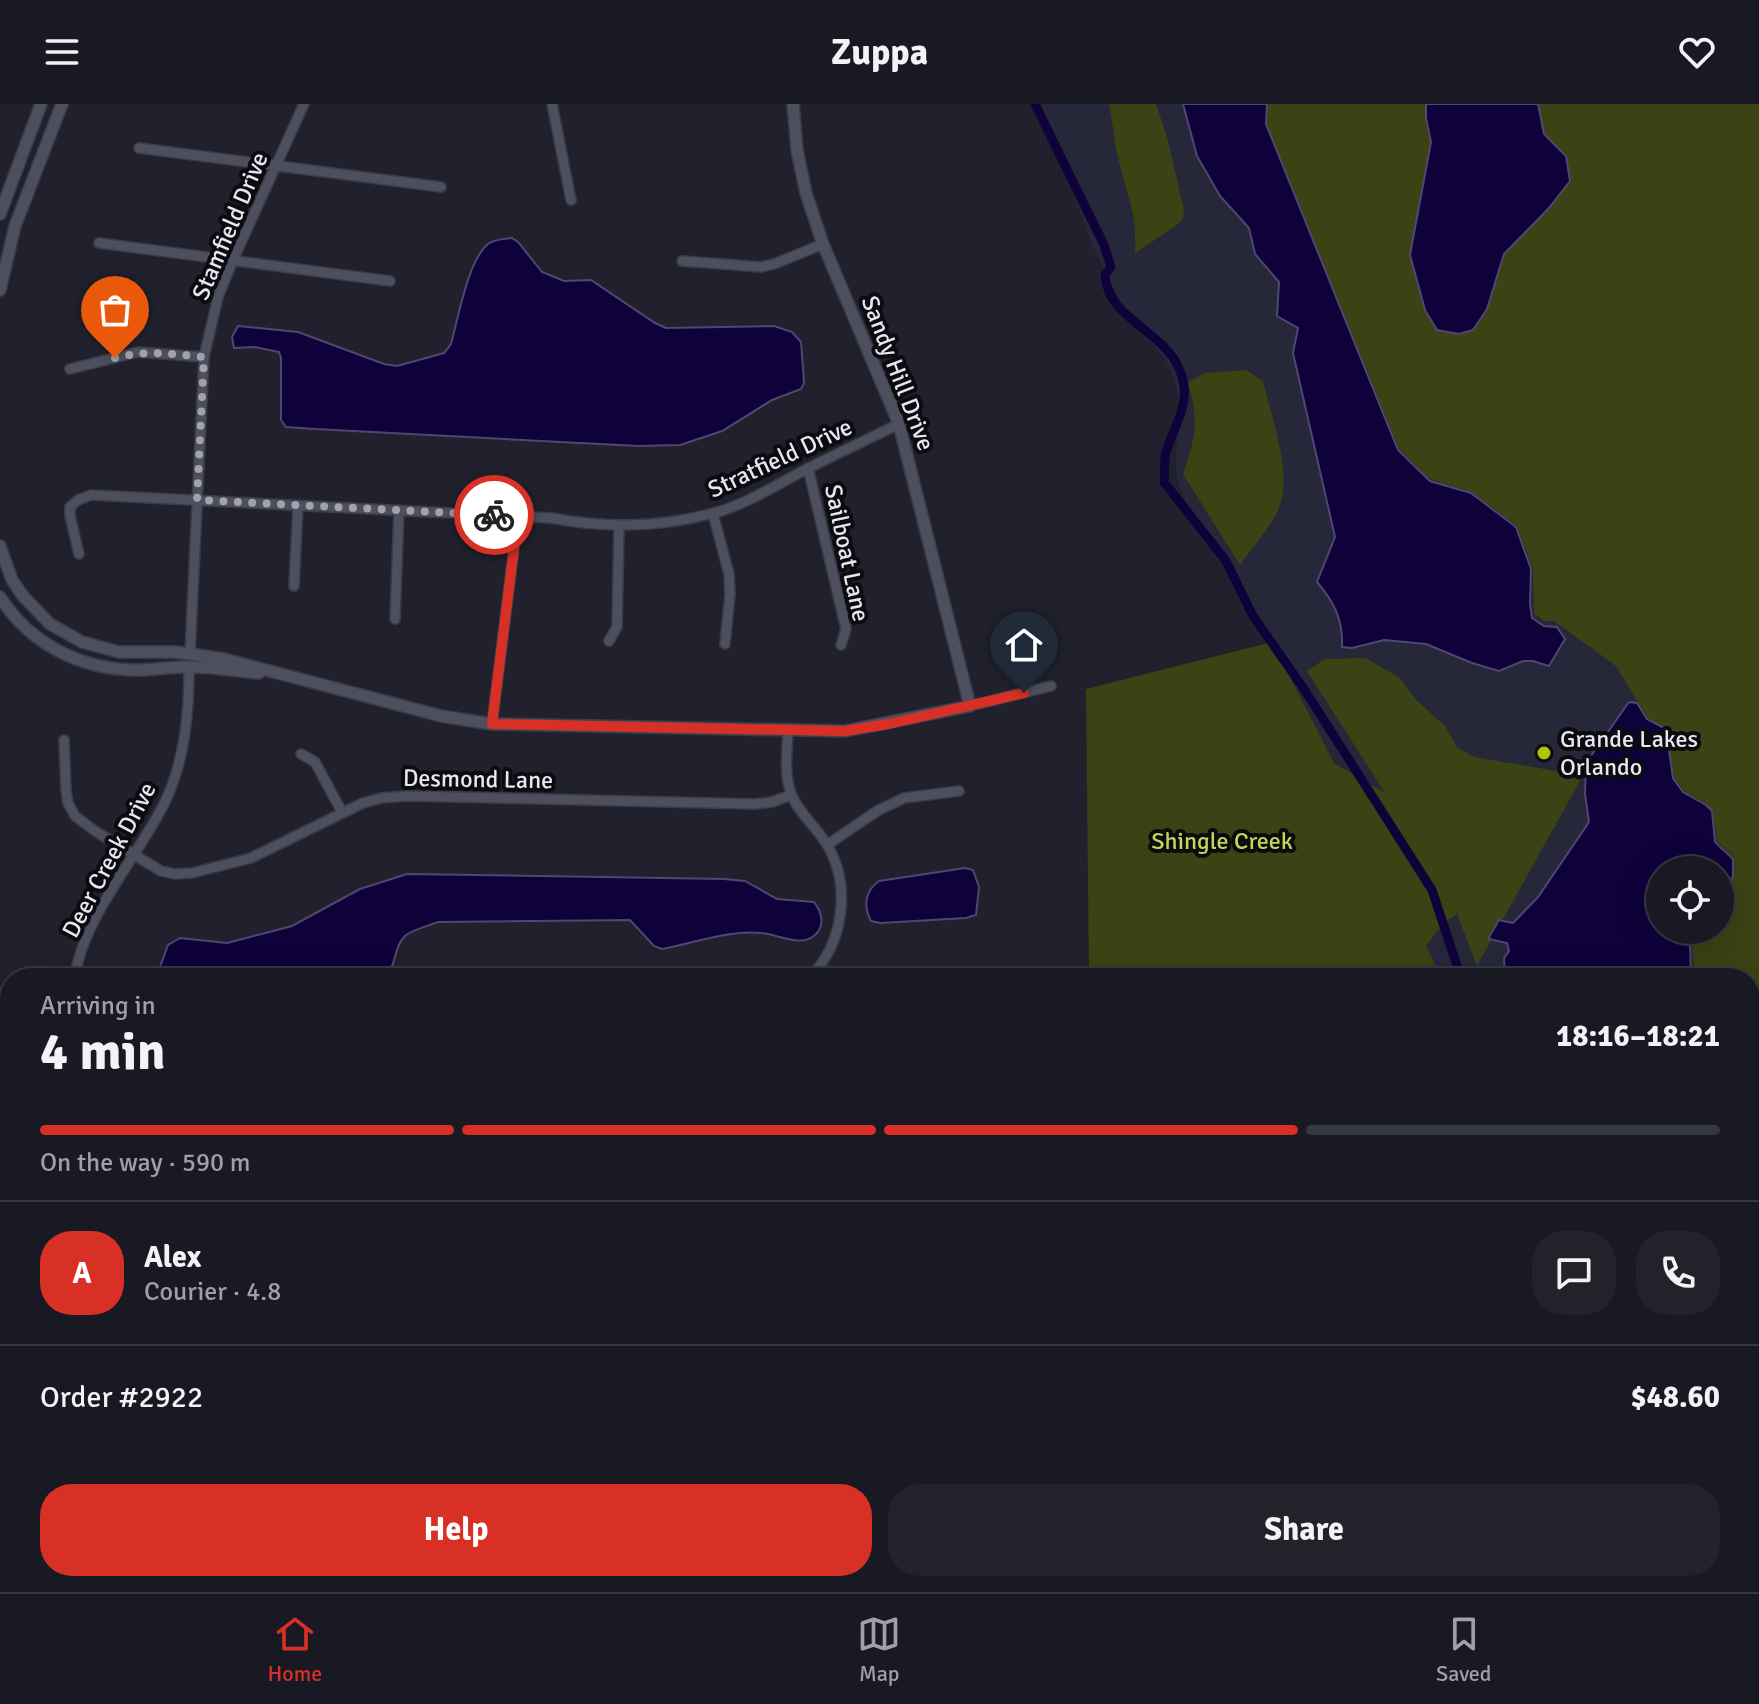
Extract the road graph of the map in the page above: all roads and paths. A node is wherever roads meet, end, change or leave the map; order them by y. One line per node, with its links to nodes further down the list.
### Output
1 (41, 104): 10 (street)
2 (62, 104): 16 (street)
3 (304, 104): 7 (street, Stamfield Drive)
4 (552, 104): 9 (street)
5 (793, 104): 12 (street, Sandy Hill Drive)
6 (139, 148): 7 (street)
7 (276, 165): 8 (street); 13 (street, Stamfield Drive)
8 (441, 187)
9 (571, 200)
10 (0, 214)
11 (99, 243): 13 (street)
12 (823, 244): 14 (street); 19 (street, Sandy Hill Drive)
13 (233, 260): 15 (street); 17 (street, Stamfield Drive)
14 (682, 261)
15 (390, 281)
16 (0, 290)
17 (204, 357): 18 (street); 21 (street, Stamfield Drive)
18 (70, 369)
19 (899, 424): 20 (street, Stratfield Drive); 37 (street, Sandy Hill Drive)
20 (808, 468): 24 (street, Stratfield Drive); 34 (street, Sailboat Lane)
21 (197, 500): 22 (street, Stratfield Drive); 28 (street, Stratfield Drive); 35 (street, Stamfield Drive)
22 (298, 506): 23 (street, Stratfield Drive); 29 (street)
23 (399, 510): 25 (street, Stratfield Drive); 31 (street)
24 (713, 514): 26 (street, Stratfield Drive); 33 (street)
25 (518, 516): 26 (street, Stratfield Drive); 38 (street)
26 (619, 526): 32 (street)
27 (0, 546): 35 (street)
28 (79, 554)
29 (294, 586)
30 (0, 597): 35 (street)
31 (395, 619)
32 (609, 641)
33 (725, 644)
34 (841, 645)
35 (190, 660): 38 (street); 46 (street, Deer Creek Drive)
36 (1051, 686): 37 (street)
37 (970, 706): 39 (street)
38 (492, 724): 39 (street)
39 (788, 732): 43 (street)
40 (64, 740): 46 (street, Desmond Lane)
41 (301, 754): 44 (street)
42 (959, 791): 45 (street)
43 (791, 795): 44 (street, Desmond Lane); 45 (street)
44 (342, 812): 46 (street, Desmond Lane)
45 (827, 845): 48 (street)
46 (134, 855): 47 (street, Deer Creek Drive)
47 (78, 968)
48 (819, 968)

